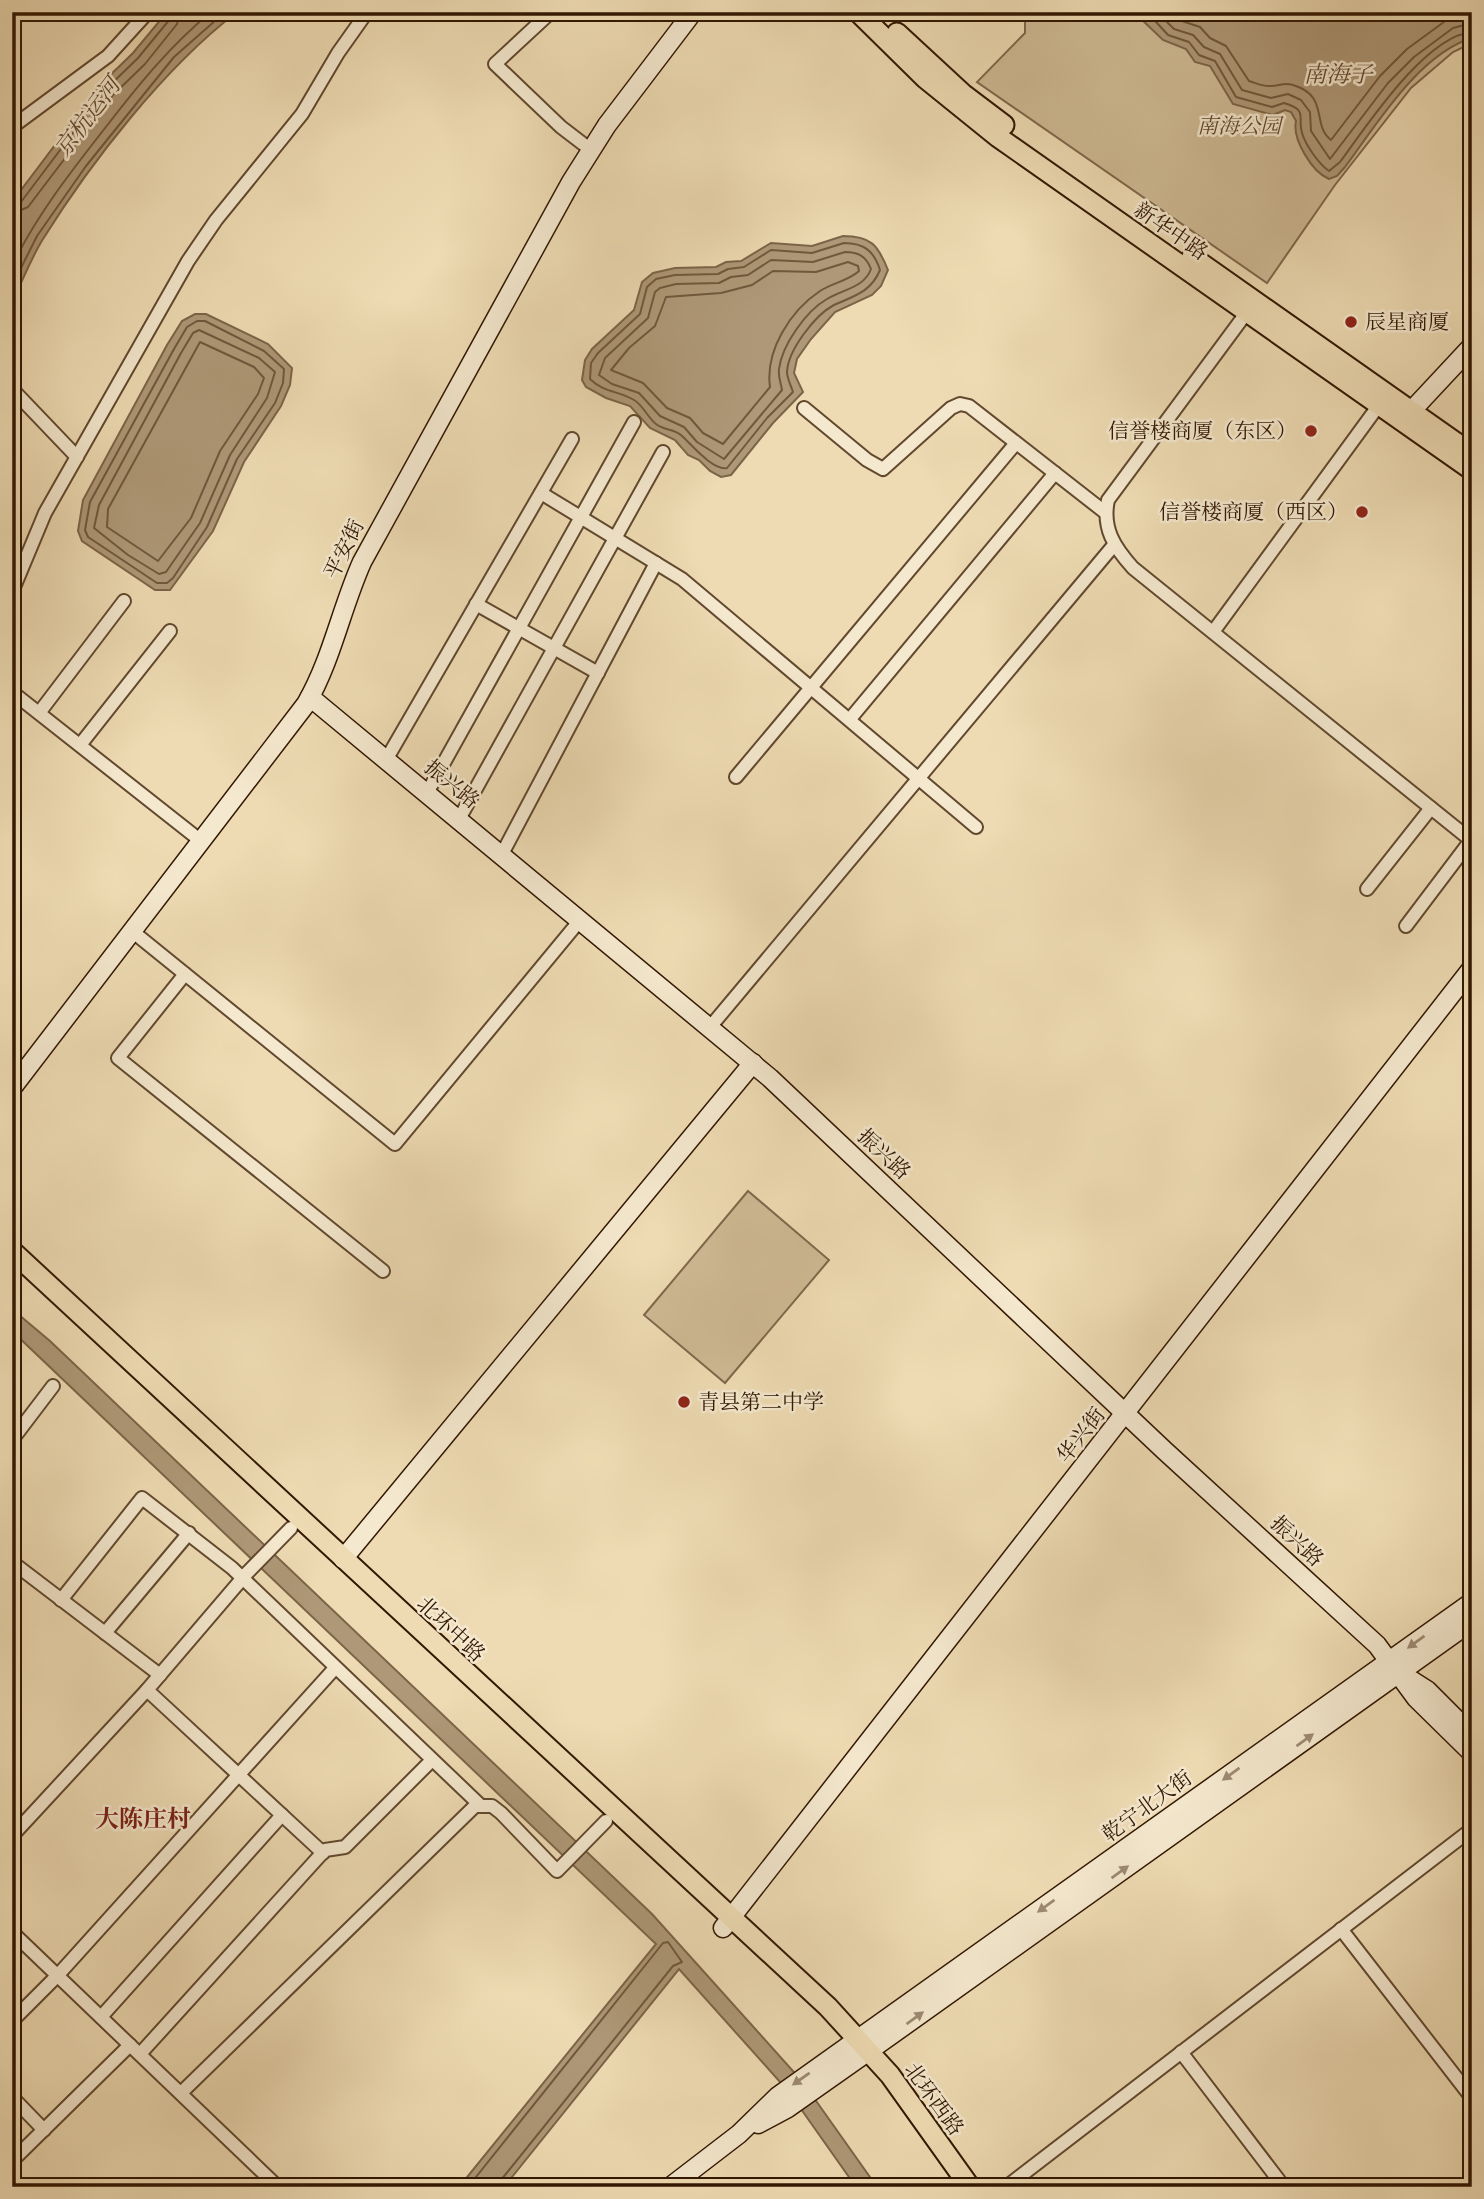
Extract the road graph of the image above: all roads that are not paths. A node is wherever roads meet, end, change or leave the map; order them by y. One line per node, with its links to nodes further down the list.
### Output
1 (148, 12): 7 (street)
2 (368, 12): 20 (street)
3 (551, 12): 8 (street)
4 (694, 12): 8 (street, 平安街)
5 (858, 12): 9 (main road, 新华中路)
6 (876, 12): 14 (main road, 新华中路)
7 (12, 127)
8 (591, 150): 39 (street, 平安街)
9 (1247, 312): 12 (main road, 新华中路); 24 (street)
10 (1472, 346): 14 (street)
11 (12, 389): 20 (street)
12 (1379, 405): 14 (main road, 新华中路); 34 (street)
13 (804, 408): 17 (street)
14 (1406, 416): 19 (main road, 新华中路); 21 (main road, 新华中路)
15 (634, 422): 25 (street)
16 (572, 439): 23 (street)
17 (1016, 443): 22 (street); 37 (street)
18 (663, 452): 26 (street)
19 (1472, 453)
20 (77, 457): 29 (street)
21 (1472, 470)
22 (1055, 474): 24 (street); 41 (street)
23 (541, 494): 25 (street); 31 (street)
24 (1106, 513): 27 (street)
25 (581, 517): 26 (street); 32 (street)
26 (615, 538): 28 (street); 35 (street)
27 (1114, 545): 34 (street); 45 (street)
28 (656, 563): 36 (street); 37 (street)
29 (12, 592)
30 (124, 601): 40 (street)
31 (476, 604): 32 (street); 43 (street)
32 (519, 628): 35 (street); 46 (street)
33 (170, 631): 42 (street)
34 (1213, 632): 47 (street)
35 (554, 648): 36 (street); 48 (street)
36 (598, 673): 52 (street)
37 (813, 688): 41 (street); 44 (street)
38 (12, 692): 40 (street)
39 (310, 697): 43 (street, 振兴路); 51 (street, 平安街)
40 (39, 713): 42 (street)
41 (850, 719): 45 (street)
42 (80, 745): 51 (street)
43 (386, 760): 46 (street, 振兴路)
44 (736, 777)
45 (920, 779): 49 (street); 59 (street)
46 (427, 793): 48 (street, 振兴路)
47 (1431, 808): 50 (street); 53 (street)
48 (459, 819): 52 (street, 振兴路)
49 (976, 827)
50 (1471, 840): 55 (street)
51 (201, 841): 56 (street, 平安街)
52 (502, 854): 54 (street, 振兴路)
53 (1367, 890)
54 (581, 919): 58 (street); 59 (street, 振兴路)
55 (1406, 926)
56 (132, 931): 58 (street); 61 (street, 平安街)
57 (1472, 968): 66 (street, 华兴街)
58 (185, 974): 64 (street)
59 (711, 1026): 60 (street, 振兴路)
60 (753, 1063): 66 (street, 振兴路); 70 (street)
61 (12, 1088)
62 (12, 1251): 70 (main road, 北环中路)
63 (12, 1268): 68 (main road, 北环中路)
64 (383, 1271)
65 (53, 1386): 67 (street)
66 (1126, 1415): 78 (street, 振兴路); 92 (street, 华兴街)
67 (12, 1440)
68 (291, 1528): 72 (street); 88 (main road, 北环中路)
69 (189, 1533): 72 (street); 74 (street); 77 (street)
70 (343, 1559): 92 (main road, 北环中路)
71 (17, 1566): 73 (street); 74 (street)
72 (242, 1580): 79 (street); 80 (street)
73 (12, 1581)
74 (61, 1600): 77 (street)
75 (1472, 1602): 78 (street, 乾宁北大街, one-way to 78)
76 (1472, 1620): 78 (street, 乾宁北大街)
77 (105, 1633): 80 (street)
78 (1395, 1666): 82 (street); 83 (street); 99 (street, 乾宁北大街)
79 (335, 1668): 84 (street); 85 (street)
80 (160, 1675): 81 (street)
81 (147, 1690): 85 (street); 90 (street)
82 (1472, 1735)
83 (1472, 1753)
84 (432, 1760): 86 (street); 91 (street)
85 (238, 1775): 87 (street); 95 (street)
86 (480, 1805): 88 (street); 101 (street)
87 (282, 1815): 91 (street); 96 (street)
88 (606, 1821): 92 (main road, 北环中路)
89 (1472, 1829): 93 (street)
90 (12, 1836)
91 (323, 1853): 98 (street)
92 (727, 1923): 99 (main road, 北环中路)
93 (1341, 1929): 100 (street); 103 (street)
94 (12, 1932): 95 (street)
95 (58, 1975): 96 (street); 97 (street)
96 (101, 2017): 98 (street)
97 (12, 2021)
98 (135, 2049): 101 (street); 104 (street)
99 (859, 2049): 107 (street, 乾宁北大街); 108 (main road, 北环西路); 109 (main road, 北环西路)
100 (1181, 2052): 110 (street); 111 (street)
101 (181, 2093): 106 (street)
102 (12, 2097): 104 (street)
103 (1472, 2098)
104 (44, 2130): 105 (street)
105 (12, 2161)
106 (278, 2187)
107 (670, 2187)
108 (955, 2187)
109 (970, 2187)
110 (1006, 2187)
111 (1284, 2187)

